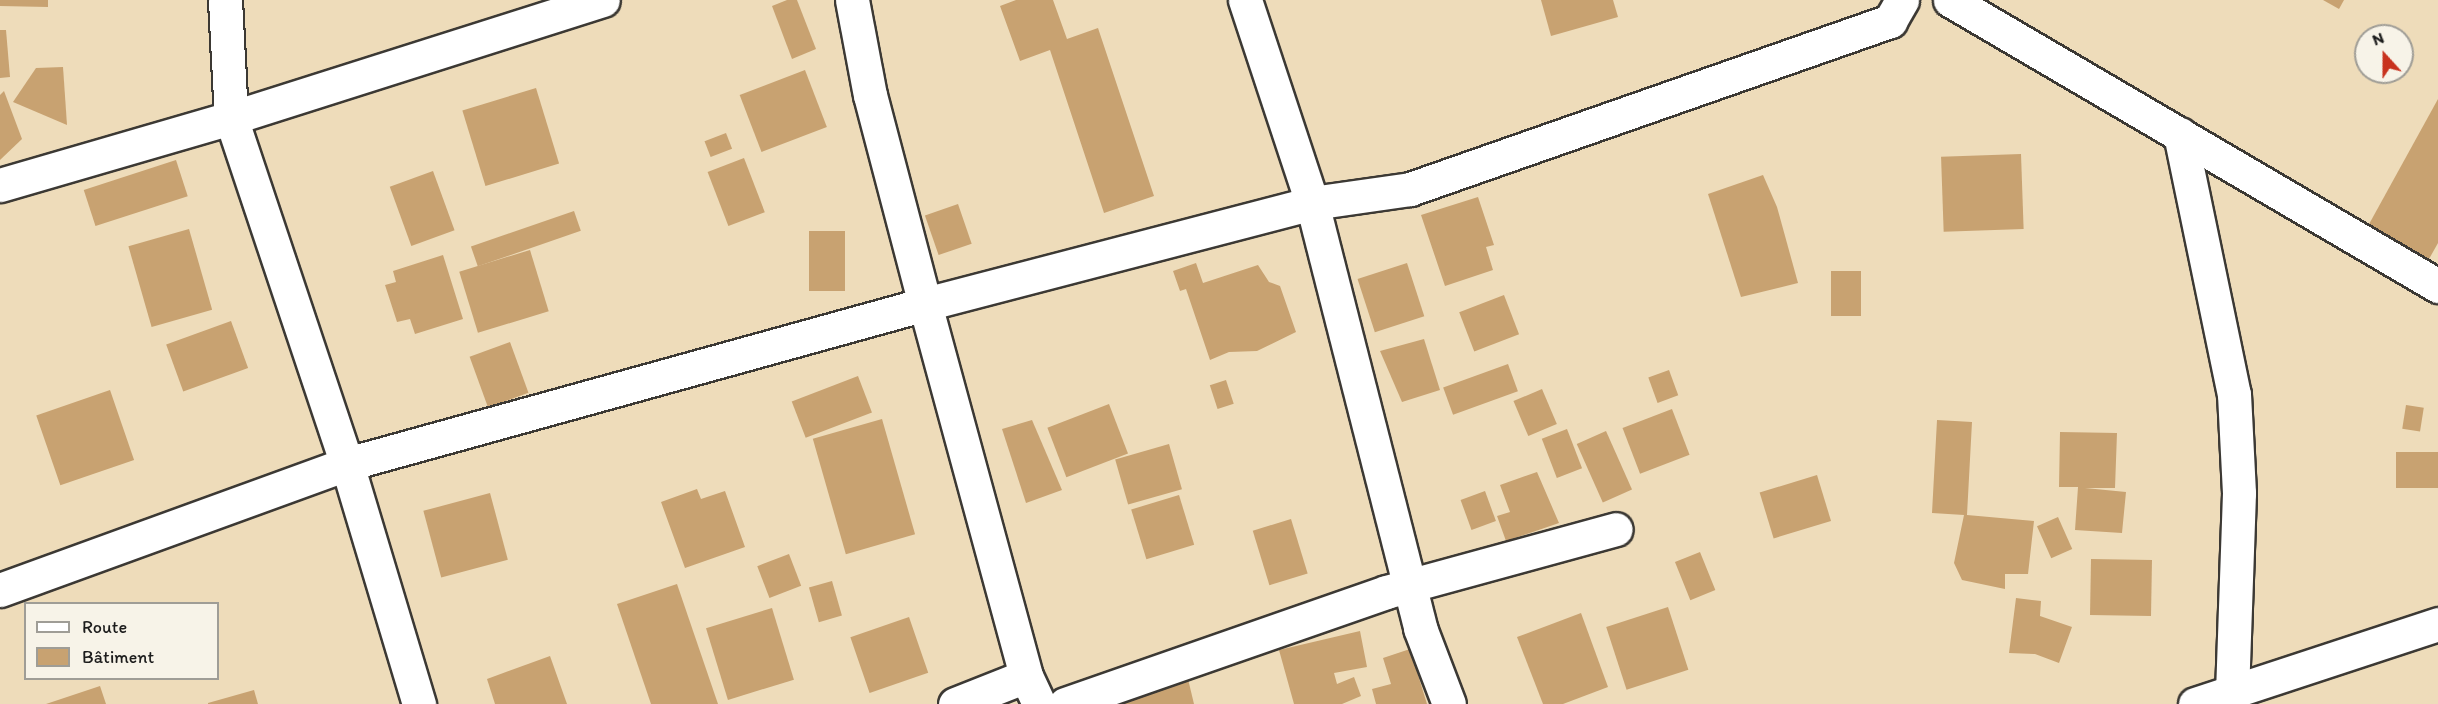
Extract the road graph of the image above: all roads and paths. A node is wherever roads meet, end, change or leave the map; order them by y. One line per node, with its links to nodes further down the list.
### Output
1 (225, 0): 7 (street)
2 (603, 0): 7 (street)
3 (852, 0): 12 (street)
4 (1245, 0): 10 (street)
5 (1902, 0): 10 (street)
6 (1950, 0): 8 (street)
7 (231, 118): 9 (street); 13 (street)
8 (2180, 135): 11 (street); 19 (street)
9 (0, 185)
10 (1312, 203): 12 (street); 15 (street)
11 (2438, 286)
12 (925, 304): 13 (street); 18 (street)
13 (347, 464): 16 (street); 20 (street)
14 (1616, 528): 15 (street)
15 (1409, 586): 22 (street); 23 (street)
16 (0, 590)
17 (2438, 624): 19 (street)
18 (1032, 690): 21 (street)
19 (2232, 692): 24 (street)
20 (419, 704)
21 (955, 704)
22 (1065, 704)
23 (1449, 704)
24 (2195, 704)

